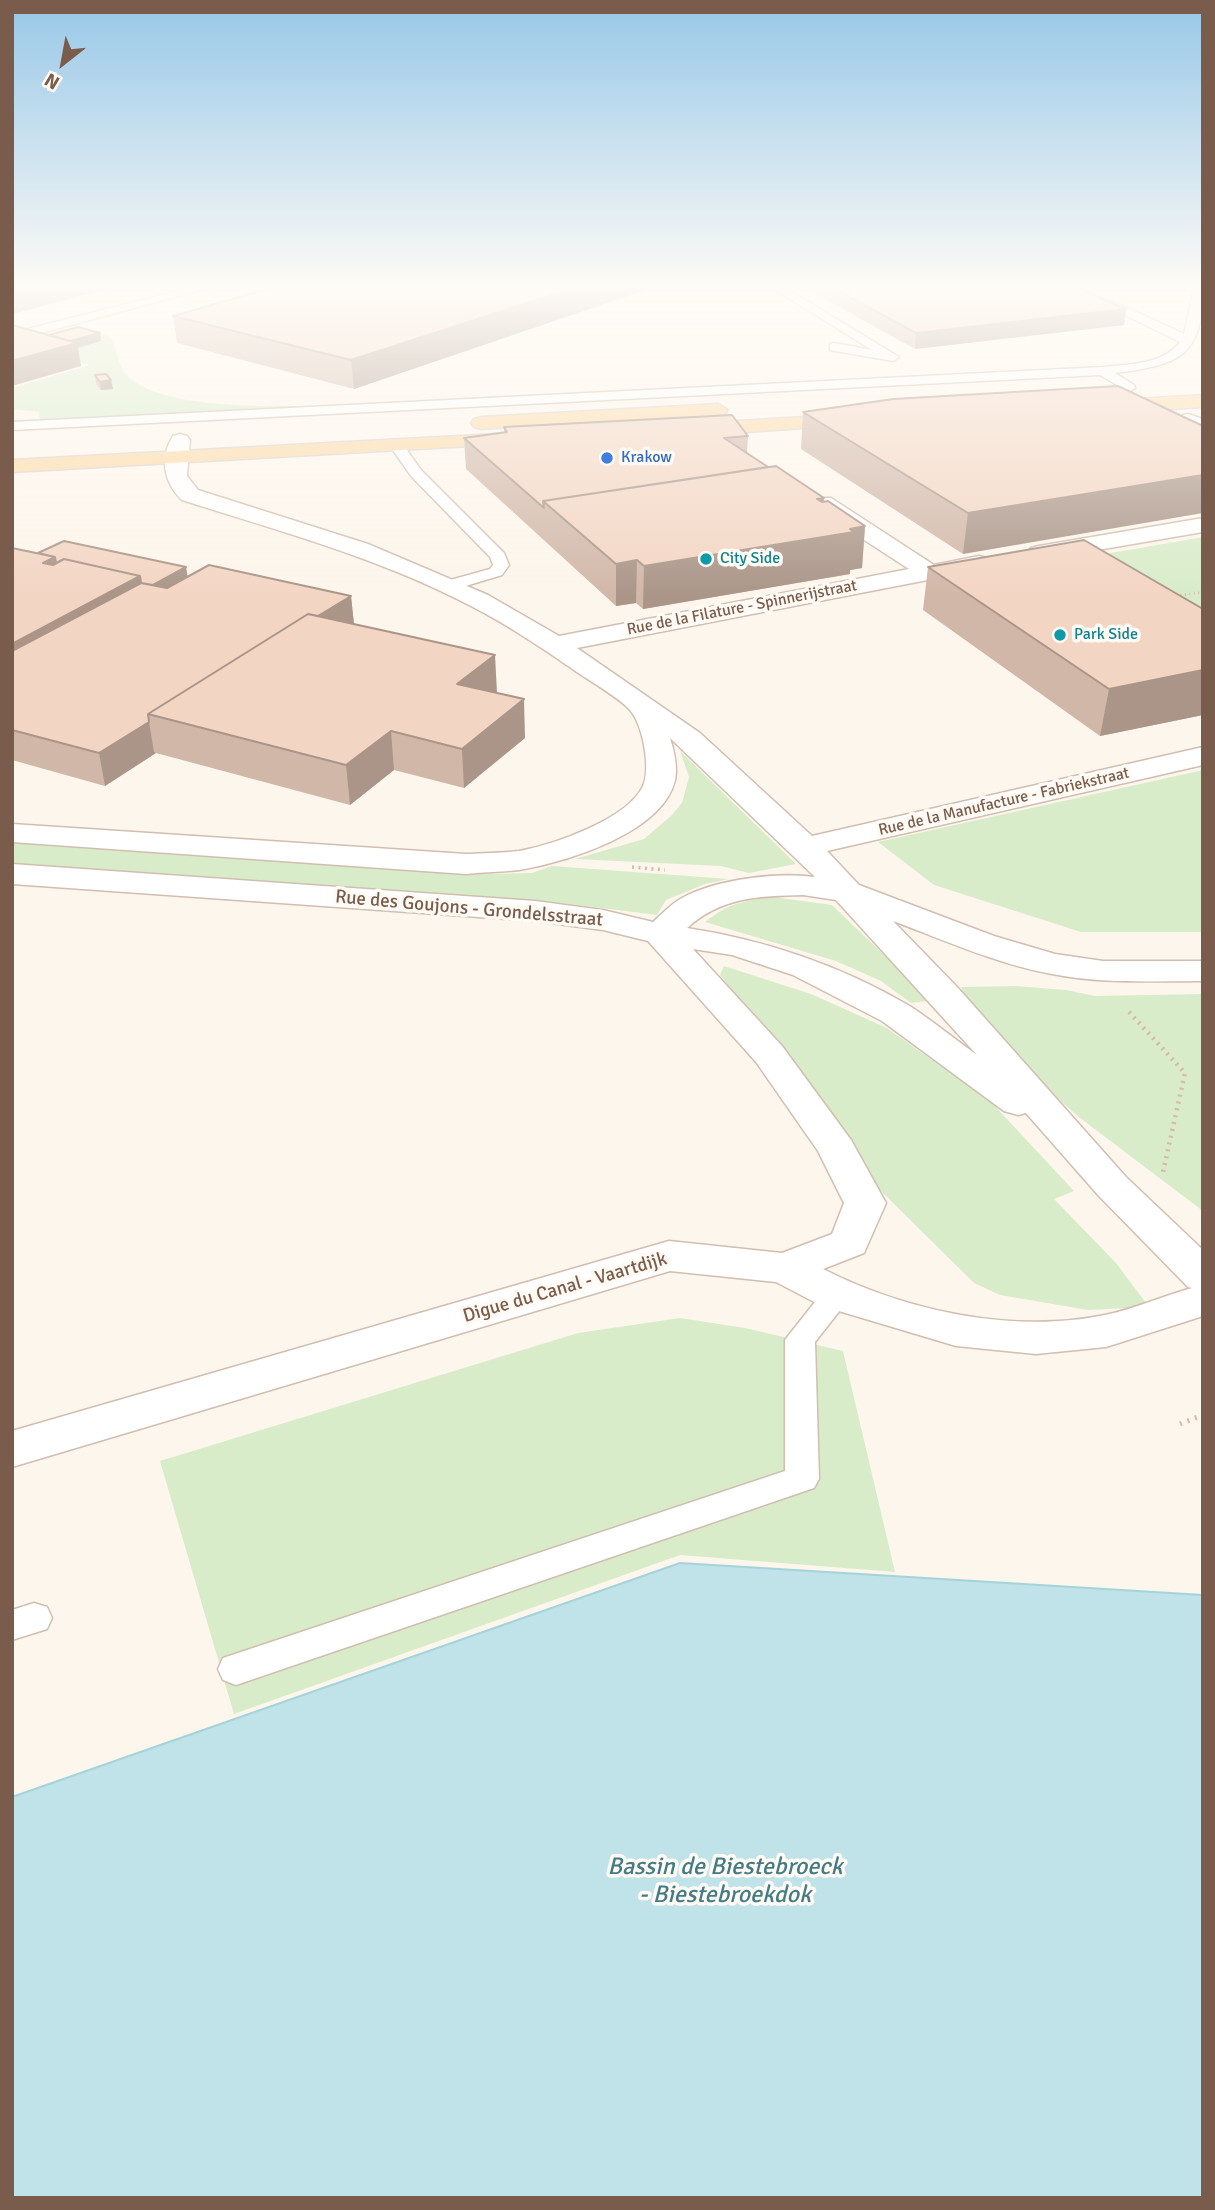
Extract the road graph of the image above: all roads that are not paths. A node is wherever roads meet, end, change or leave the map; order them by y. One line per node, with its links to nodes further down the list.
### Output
1 (722, 390): 8 (lane)
2 (1096, 390): 11 (main road)
3 (1203, 401): 4 (main road)
4 (1086, 407)
5 (1188, 418): 7 (lane)
6 (868, 419): 9 (main road)
7 (1203, 425)
8 (12, 426)
9 (397, 446): 11 (main road); 18 (lane)
10 (12, 447): 11 (main road)
11 (179, 449): 12 (main road); 18 (street)
12 (12, 466)
13 (800, 489): 16 (street)
14 (1203, 525): 15 (street, Rue de la Filature - Spinnerijstraat)
15 (1043, 552): 16 (street, Rue de la Filature - Spinnerijstraat); 17 (street)
16 (929, 572): 19 (street, Rue de la Filature - Spinnerijstraat)
17 (1076, 572)
18 (449, 586): 19 (street)
19 (555, 645): 20 (street)
20 (643, 709): 22 (street); 23 (street)
21 (1203, 756): 23 (street, Rue de la Manufacture - Fabriekstraat)
22 (12, 833)
23 (805, 847): 25 (street)
24 (12, 874): 26 (street, Rue des Goujons - Grondelsstraat)
25 (845, 891): 26 (street); 27 (street); 28 (street)
26 (660, 934): 28 (street, Rue des Goujons - Grondelsstraat); 29 (street)
27 (1203, 971)
28 (1076, 1145): 30 (street)
29 (785, 1268): 31 (street, Digue du Canal - Vaartdijk); 33 (street, Digue du Canal - Vaartdijk)
30 (1203, 1276)
31 (837, 1295): 32 (street, Digue du Canal - Vaartdijk); 34 (lane)
32 (1203, 1300)
33 (12, 1449)
34 (236, 1669)

